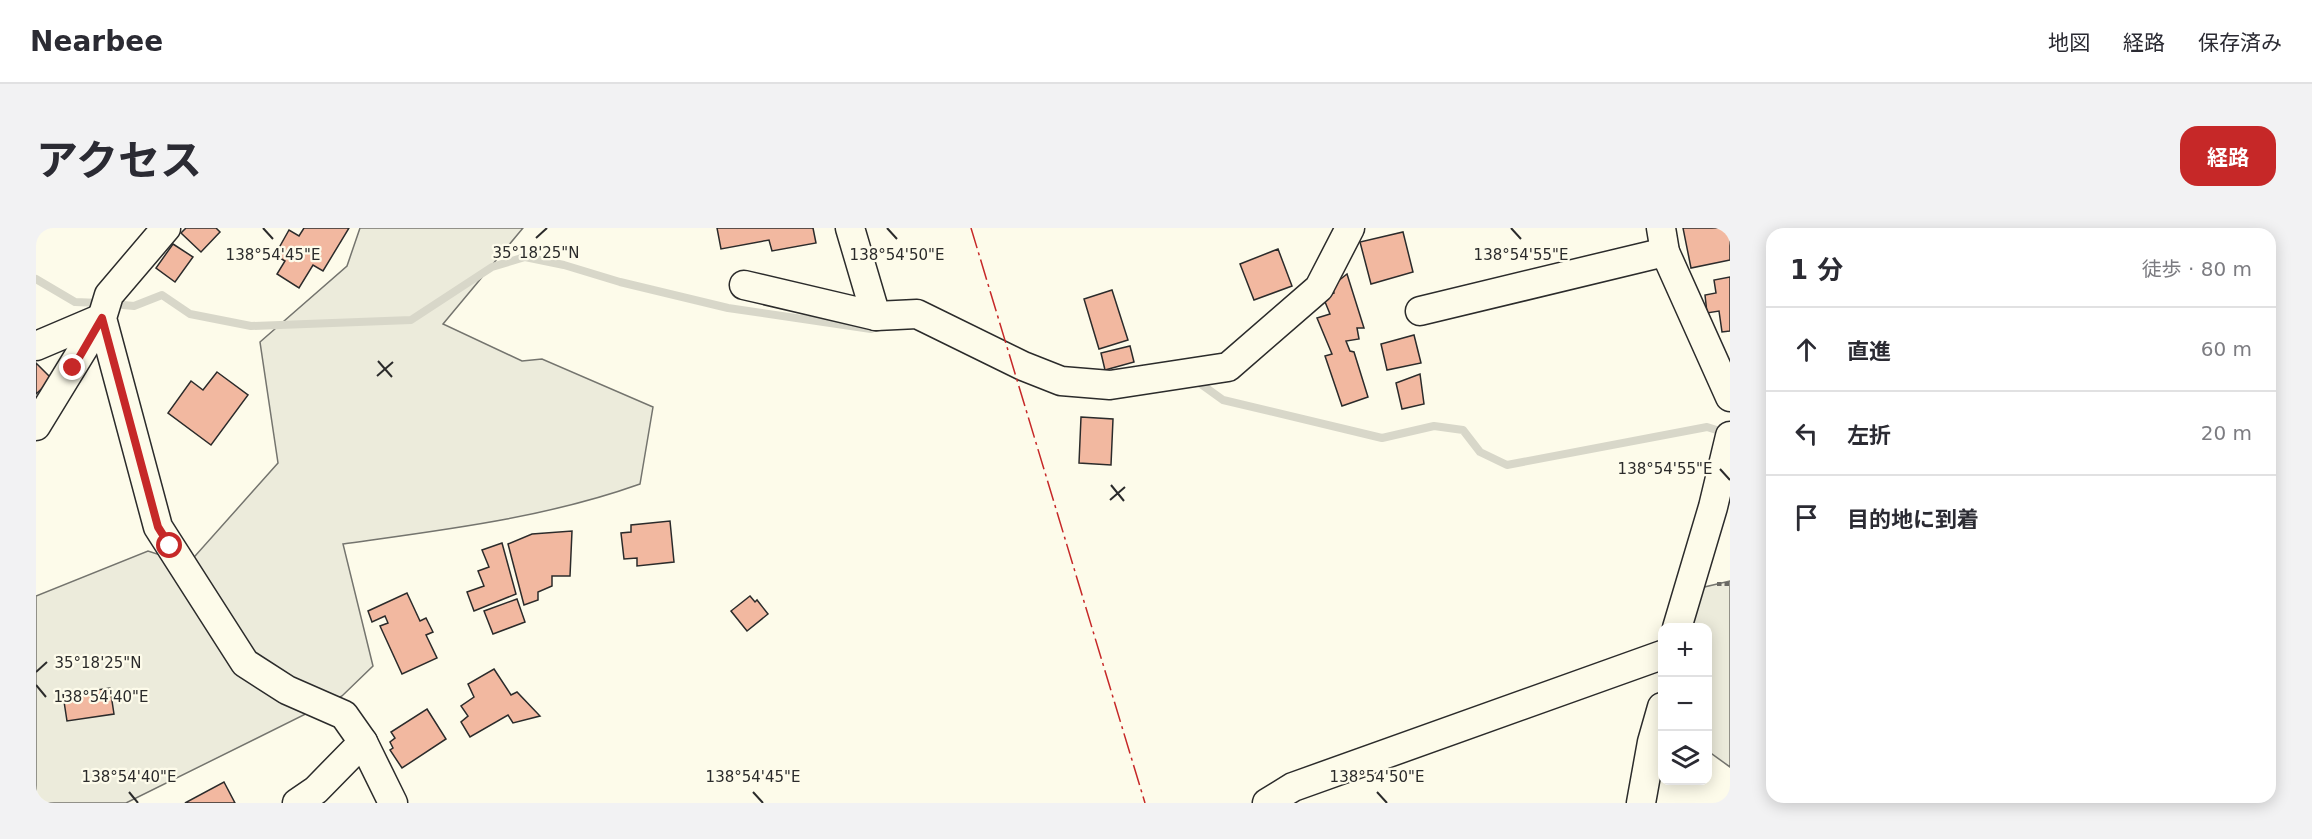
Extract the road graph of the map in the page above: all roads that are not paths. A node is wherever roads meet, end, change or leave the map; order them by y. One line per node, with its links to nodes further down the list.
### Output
1 (166, 228): 8 (street)
2 (850, 228): 7 (street)
3 (1350, 228): 7 (street)
4 (1663, 240): 6 (street); 10 (street)
5 (744, 285): 7 (street)
6 (1420, 311)
7 (876, 316)
8 (102, 318): 9 (street); 11 (street); 16 (street)
9 (36, 346)
10 (1730, 397)
11 (36, 426)
12 (1728, 443): 13 (street)
13 (1678, 623)
14 (1658, 656): 19 (street)
15 (1658, 721): 20 (street)
16 (363, 742): 17 (street); 18 (street)
17 (297, 803)
18 (393, 803)
19 (1267, 803)
20 (1641, 803)

